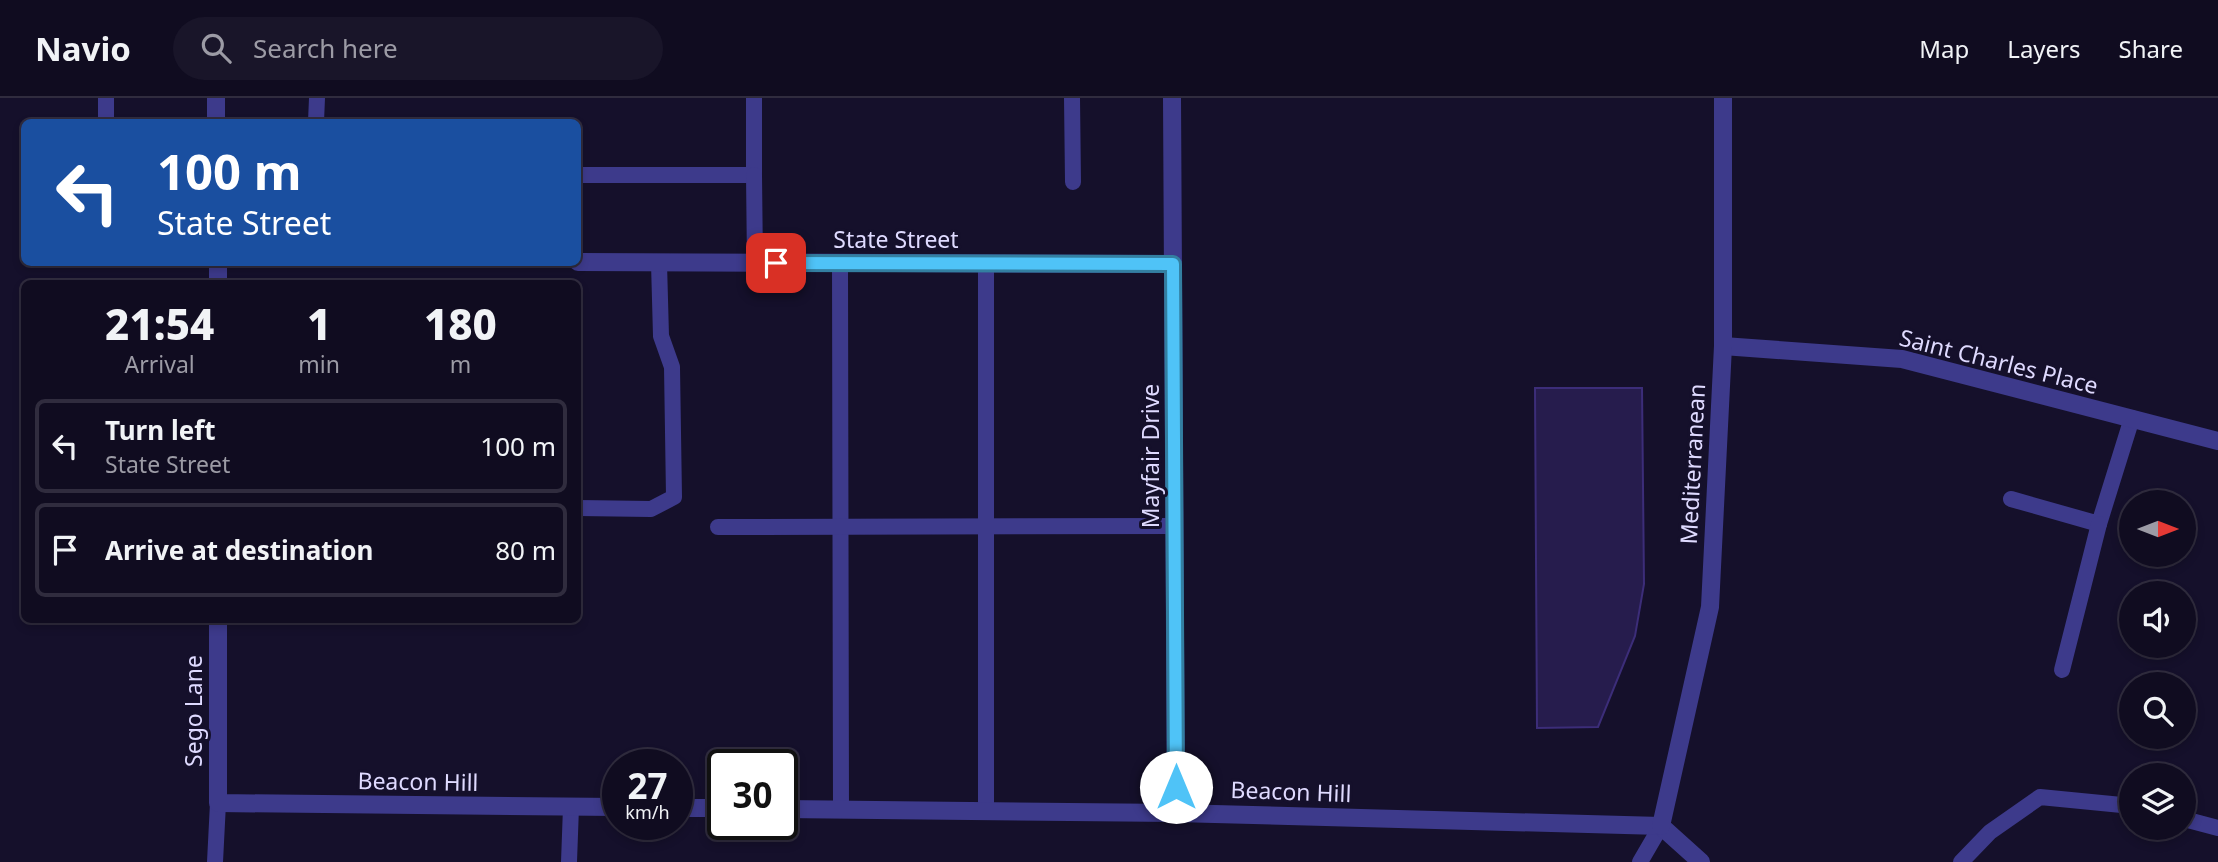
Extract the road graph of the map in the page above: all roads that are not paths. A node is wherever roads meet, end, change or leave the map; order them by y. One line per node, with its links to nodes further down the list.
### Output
1 (106, 98): 8 (lane)
2 (216, 98): 9 (street)
3 (317, 98): 10 (lane)
4 (754, 98): 12 (lane)
5 (1072, 98): 13 (lane)
6 (1172, 98): 19 (street, Mayfair Drive)
7 (1723, 98): 20 (street, Mediterranean)
8 (106, 119)
9 (216, 119)
10 (316, 119)
11 (581, 175): 12 (lane)
12 (754, 175): 16 (lane)
13 (1073, 183)
14 (581, 262): 15 (street, State Street)
15 (659, 263): 16 (street, State Street); 24 (lane)
16 (755, 263): 17 (street, State Street)
17 (840, 263): 18 (street, State Street); 28 (lane)
18 (986, 264): 19 (street, State Street); 29 (lane)
19 (1173, 264): 26 (street, Mayfair Drive)
20 (1723, 346): 21 (street, Saint Charles Place); 41 (street, Mediterranean)
21 (2132, 418): 22 (street, Saint Charles Place); 25 (lane)
22 (2218, 441)
23 (2011, 499): 25 (lane)
24 (581, 508)
25 (2099, 524): 31 (lane)
26 (1175, 526): 29 (lane); 39 (street, Mayfair Drive)
27 (718, 527): 28 (lane)
28 (840, 527): 29 (lane); 37 (lane)
29 (986, 527): 38 (lane)
30 (218, 623): 32 (street, Sego Lane)
31 (2062, 670)
32 (218, 803): 34 (street, Beacon Hill); 43 (lane)
33 (2119, 805): 47 (lane)
34 (571, 807): 35 (street, Beacon Hill); 44 (lane)
35 (602, 807)
36 (798, 809): 37 (street, Beacon Hill)
37 (841, 810): 38 (street, Beacon Hill)
38 (986, 811): 39 (street, Beacon Hill)
39 (1176, 813): 41 (street, Beacon Hill)
40 (2196, 822): 42 (lane)
41 (1661, 826): 45 (lane); 46 (street)
42 (2218, 828)
43 (215, 862)
44 (569, 862)
45 (1640, 862)
46 (1700, 862)
47 (1961, 862)

